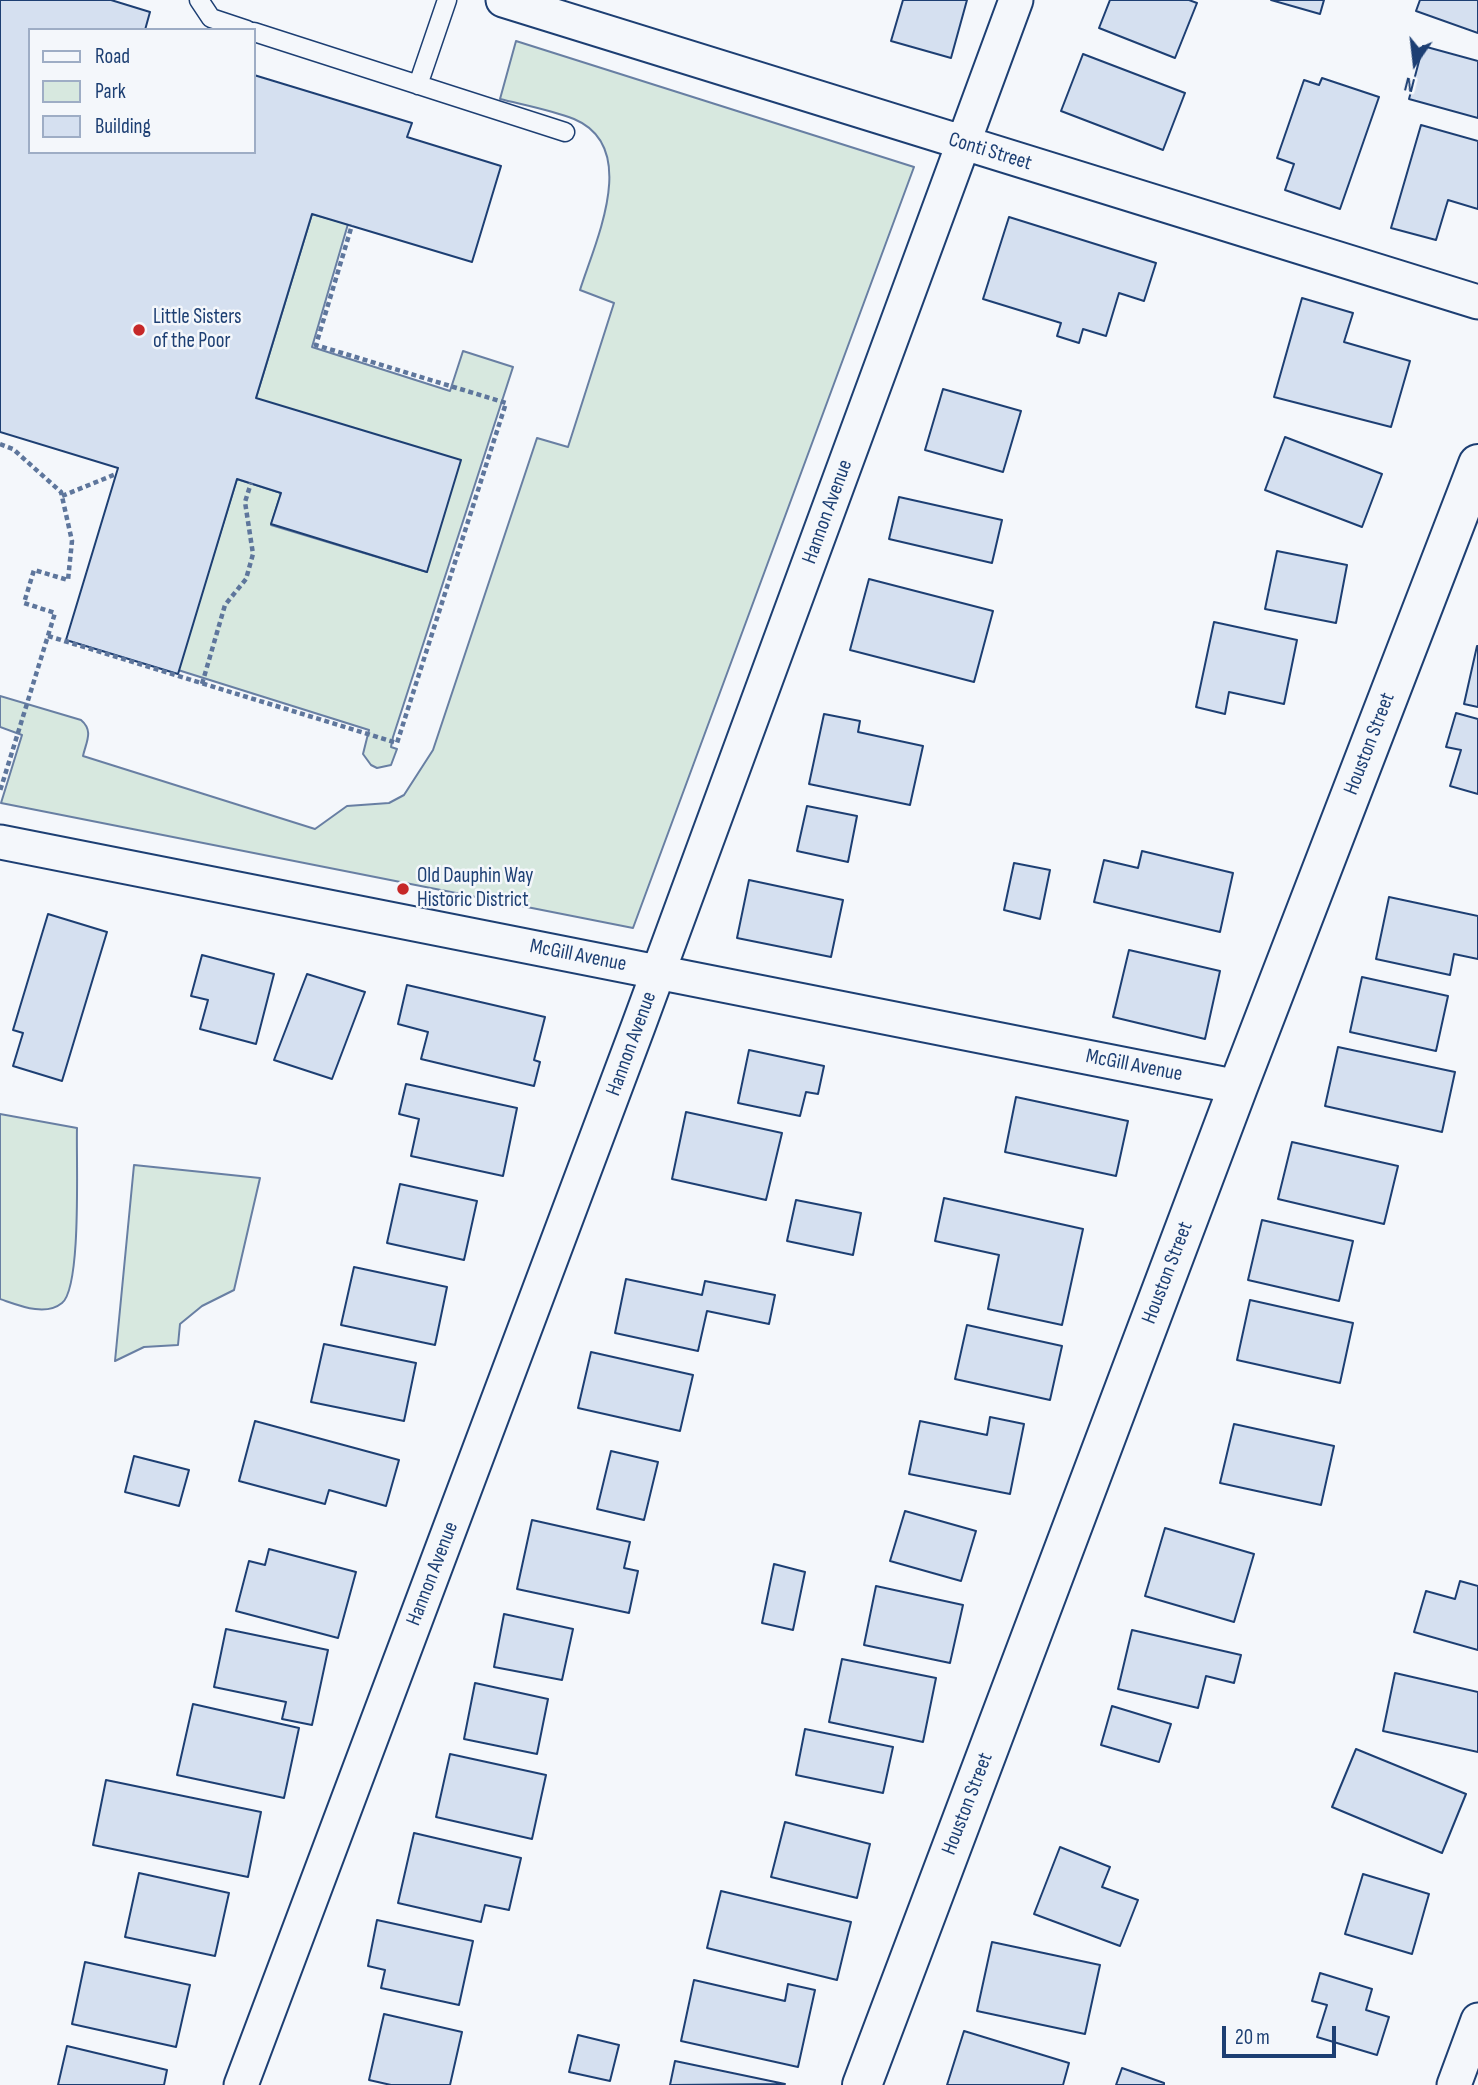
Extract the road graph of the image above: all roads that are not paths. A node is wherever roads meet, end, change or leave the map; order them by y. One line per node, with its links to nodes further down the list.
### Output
1 (199, 0): 5 (lane)
2 (447, 0): 7 (lane)
3 (503, 0): 9 (street, Conti Street)
4 (1016, 0): 9 (street, Hannon Avenue)
5 (241, 28)
6 (256, 33): 7 (lane)
7 (418, 85): 8 (lane)
8 (565, 132)
9 (963, 144): 10 (street, Conti Street); 13 (street, Hannon Avenue)
10 (1478, 302)
11 (1478, 464): 14 (street, Houston Street)
12 (0, 842): 13 (street, McGill Avenue)
13 (658, 972): 14 (street, McGill Avenue); 16 (street, Hannon Avenue)
14 (1238, 1087): 17 (street, Houston Street)
15 (1478, 2020): 18 (street)
16 (242, 2085)
17 (862, 2085)
18 (1454, 2085)

